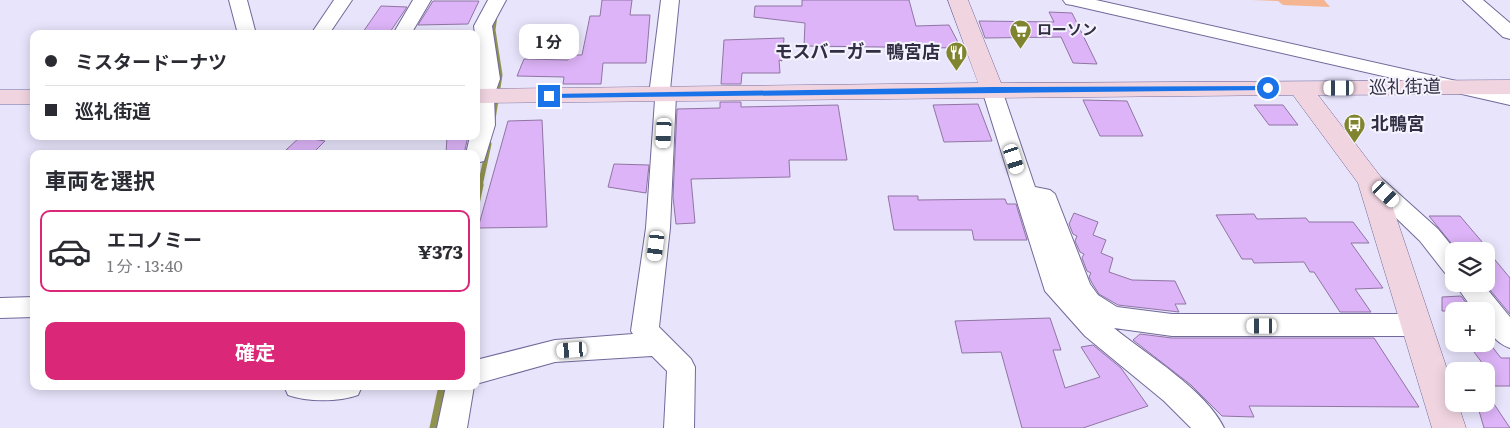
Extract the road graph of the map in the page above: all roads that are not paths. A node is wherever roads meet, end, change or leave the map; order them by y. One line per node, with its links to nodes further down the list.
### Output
1 (238, 0): 9 (street)
2 (344, 0): 10 (street)
3 (422, 0): 11 (street)
4 (497, 0): 18 (street)
5 (670, 0): 17 (street)
6 (958, 0): 16 (main road)
7 (1072, 0): 13 (street)
8 (1472, 0): 12 (street)
9 (246, 30)
10 (323, 30)
11 (404, 30)
12 (1510, 33)
13 (1457, 87): 14 (main road, 巡礼街道); 15 (main road, 巡礼街道); 21 (street)
14 (1510, 87)
15 (1300, 88): 16 (main road, 巡礼街道); 23 (main road)
16 (992, 90): 17 (main road); 24 (street)
17 (663, 95): 18 (main road); 31 (street)
18 (480, 96): 22 (street)
19 (0, 97): 20 (main road)
20 (30, 97)
21 (1510, 99)
22 (478, 150)
23 (1371, 181): 25 (street); 29 (main road)
24 (1025, 194): 29 (street); 36 (street)
25 (1445, 255)
26 (1474, 292): 30 (street)
27 (30, 307): 28 (street)
28 (0, 308)
29 (1417, 324): 37 (main road)
30 (1510, 337)
31 (659, 344): 32 (street); 35 (street)
32 (480, 371)
33 (459, 390): 34 (street)
34 (452, 428)
35 (680, 428)
36 (1209, 428)
37 (1449, 428)

